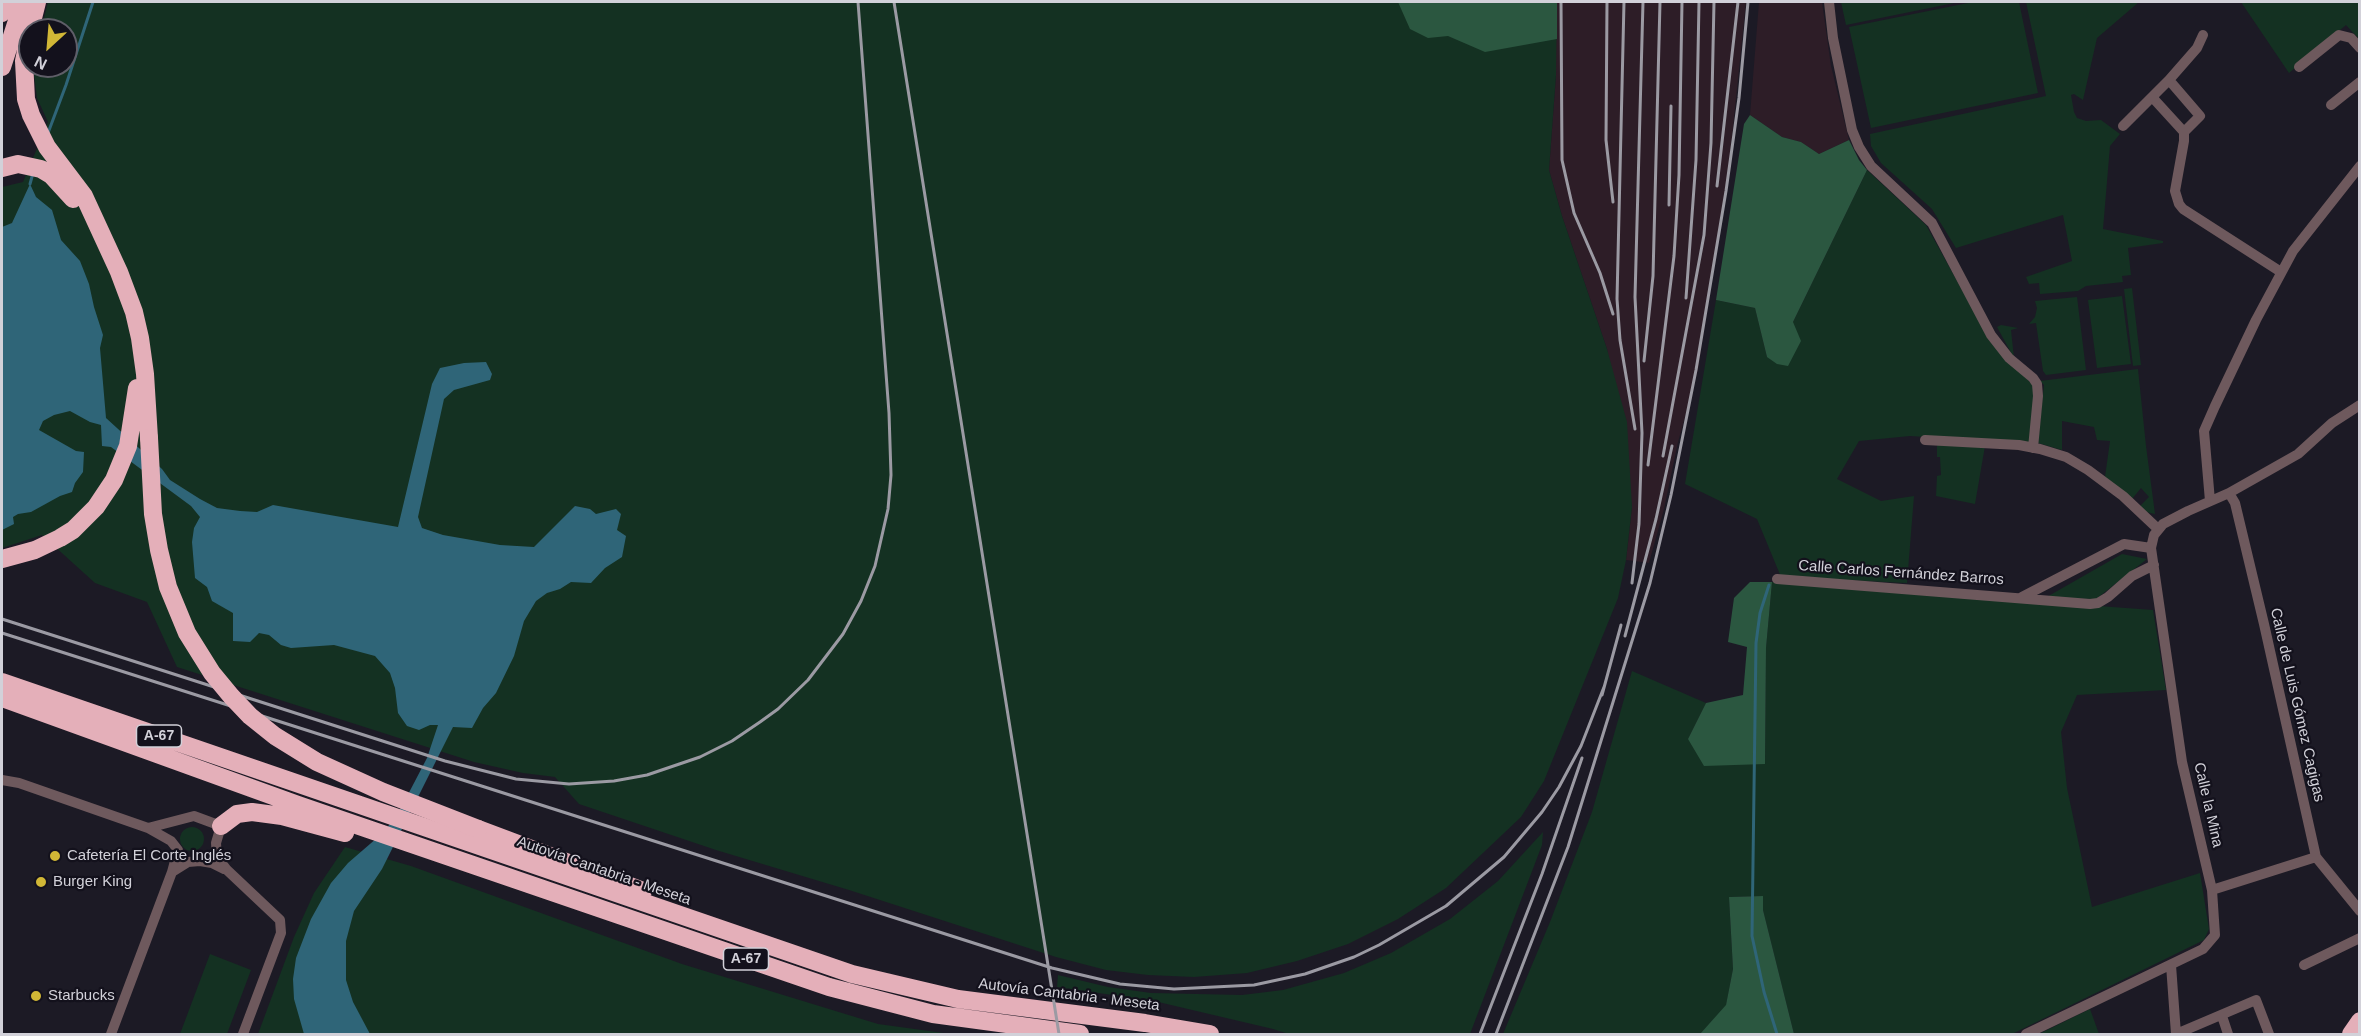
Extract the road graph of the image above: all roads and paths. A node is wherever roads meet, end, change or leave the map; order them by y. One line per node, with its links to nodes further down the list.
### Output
1 (5, 2): 5 (highway)
2 (23, 2): 9 (highway)
3 (37, 2): 6 (highway)
4 (1830, 2): 25 (street)
5 (2, 13)
6 (33, 18)
7 (2203, 35): 12 (street)
8 (2360, 48): 10 (street)
9 (2, 67)
10 (2299, 67)
11 (24, 78): 20 (highway)
12 (2169, 80): 14 (street); 17 (street)
13 (2360, 82): 15 (street)
14 (2152, 97): 16 (street); 17 (street)
15 (2331, 105)
16 (2123, 126)
17 (2184, 132): 21 (street)
18 (2360, 166): 21 (street)
19 (2, 168): 20 (highway)
20 (119, 272): 22 (highway)
21 (2282, 272): 27 (street)
22 (134, 312): 30 (highway); 50 (highway, bridge)
23 (2360, 405): 26 (street)
24 (1925, 440): 25 (street)
25 (2033, 448): 28 (street)
26 (2229, 493): 27 (street); 42 (street, Calle de Luis Gómez Cagigas)
27 (2210, 501): 28 (street)
28 (2158, 529): 29 (street)
29 (2151, 548): 31 (street, Calle la Mina); 33 (street, Calle Carlos Fernández Barros)
30 (2, 559)
31 (2154, 565): 33 (street, Calle Carlos Fernández Barros); 45 (street, Calle la Mina)
32 (1777, 579): 33 (street, Calle Carlos Fernández Barros)
33 (2022, 597)
34 (2, 682): 50 (highway, Autovía Cantabria - Meseta / A-67)
35 (2, 698): 37 (highway, A-67)
36 (2, 711): 37 (highway)
37 (217, 776): 41 (highway, A-67)
38 (2, 780): 40 (street)
39 (221, 826): 40 (street); 41 (highway); 43 (street)
40 (148, 828): 44 (street)
41 (369, 834): 55 (highway, A-67)
42 (2316, 857): 45 (street); 46 (street, Calle de Luis Gómez Cagigas)
43 (227, 870): 44 (street); 54 (street)
44 (172, 872): 53 (street)
45 (2211, 890): 48 (street, Calle la Mina)
46 (2360, 910)
47 (2360, 938): 49 (street)
48 (2171, 965): 51 (street); 57 (street, Calle la Mina)
49 (2304, 965)
50 (903, 988): 56 (highway, Autovía Cantabria - Meseta / A-67)
51 (2222, 1016): 58 (street); 59 (street)
52 (2360, 1021): 60 (highway)
53 (111, 1035)
54 (243, 1035)
55 (1080, 1035)
56 (1210, 1035)
57 (2026, 1035)
58 (2228, 1035)
59 (2270, 1035)
60 (2351, 1035)

